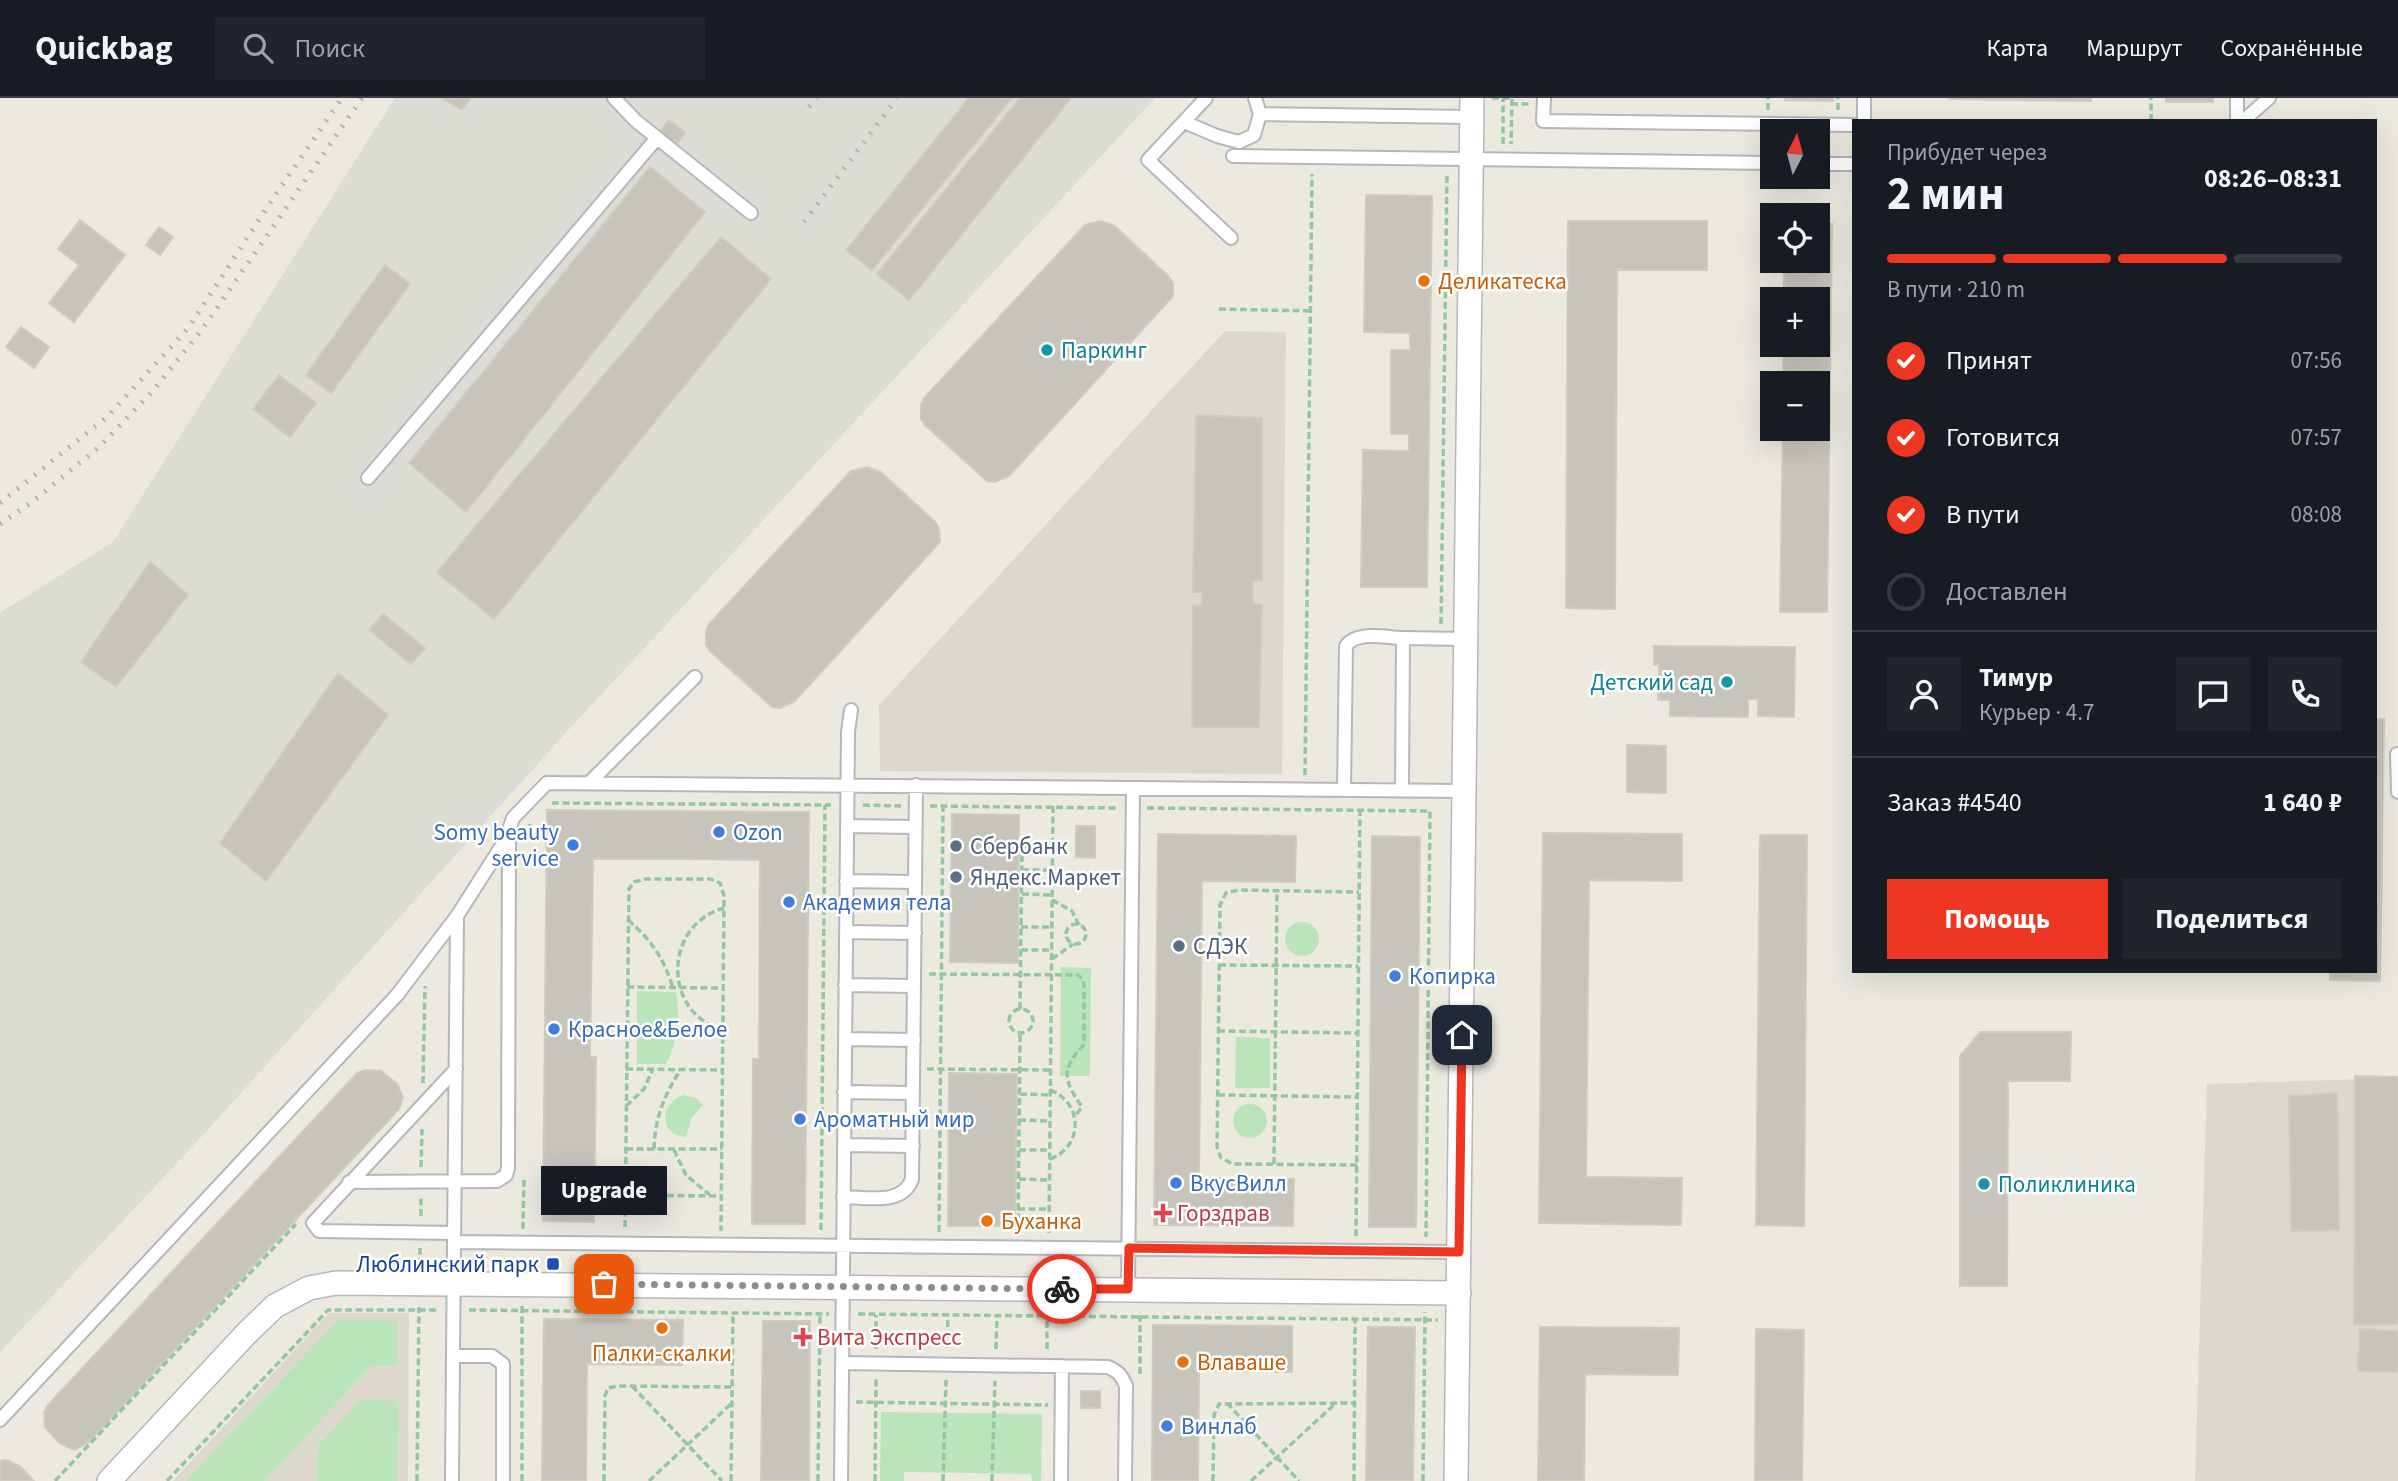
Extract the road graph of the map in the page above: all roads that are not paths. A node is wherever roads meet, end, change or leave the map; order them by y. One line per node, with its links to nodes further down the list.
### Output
1 (614, 98): 15 (lane)
2 (1206, 98): 13 (lane)
3 (1255, 98): 9 (lane)
4 (1544, 98): 14 (lane)
5 (1864, 98): 10 (lane)
6 (2237, 98): 11 (lane)
7 (2269, 98): 12 (lane)
8 (1472, 107): 9 (lane); 17 (street)
9 (1260, 114): 13 (lane)
10 (1864, 119)
11 (2237, 119)
12 (2245, 119)
13 (1184, 122): 22 (lane)
14 (1852, 125)
15 (657, 138): 21 (lane); 23 (lane)
16 (1233, 156): 17 (lane)
17 (1472, 160): 18 (lane); 25 (street)
18 (1760, 163)
19 (1830, 164): 20 (lane)
20 (1852, 164)
21 (751, 213)
22 (1231, 238)
23 (368, 478)
24 (1403, 638): 25 (lane); 33 (lane); 34 (lane)
25 (1466, 639): 35 (street)
26 (695, 677): 29 (lane)
27 (850, 709): 30 (lane)
28 (2397, 754): 36 (lane)
29 (590, 782): 30 (lane); 39 (lane)
30 (848, 785): 31 (lane); 37 (lane)
31 (916, 785): 32 (lane); 38 (lane)
32 (1133, 788): 33 (lane); 59 (lane)
33 (1344, 789): 34 (lane)
34 (1402, 789): 35 (lane)
35 (1464, 791): 60 (street)
36 (2398, 792)
37 (847, 826): 38 (lane); 40 (lane)
38 (916, 827): 41 (lane)
39 (509, 836): 42 (lane); 54 (lane)
40 (846, 881): 41 (lane); 43 (lane)
41 (915, 882): 44 (lane)
42 (457, 916): 49 (lane); 68 (lane)
43 (846, 933): 44 (lane); 46 (lane)
44 (915, 933): 45 (lane)
45 (914, 980): 46 (lane); 48 (lane)
46 (845, 985): 47 (lane)
47 (845, 1039): 48 (lane); 50 (lane)
48 (914, 1040): 51 (lane)
49 (456, 1069): 54 (lane); 55 (lane)
50 (844, 1092): 51 (lane); 52 (lane)
51 (913, 1093): 53 (lane)
52 (844, 1146): 53 (lane); 56 (lane)
53 (912, 1146): 56 (lane)
54 (455, 1181): 55 (lane); 57 (lane)
55 (349, 1182): 57 (lane)
56 (844, 1197): 58 (lane)
57 (454, 1237): 58 (lane); 61 (lane)
58 (843, 1245): 59 (lane); 62 (lane)
59 (1129, 1248): 60 (lane); 63 (lane)
60 (1459, 1252): 64 (street)
61 (454, 1283): 62 (street); 65 (lane); 69 (street)
62 (831, 1287): 63 (street); 66 (lane)
63 (1128, 1289): 64 (street)
64 (1459, 1293): 75 (street)
65 (453, 1356): 70 (lane); 71 (lane)
66 (842, 1363): 67 (lane); 72 (lane)
67 (1062, 1366): 73 (lane); 74 (lane)
68 (0, 1420)
69 (109, 1481)
70 (452, 1481)
71 (503, 1481)
72 (841, 1481)
73 (1060, 1481)
74 (1125, 1481)
75 (1456, 1481)

